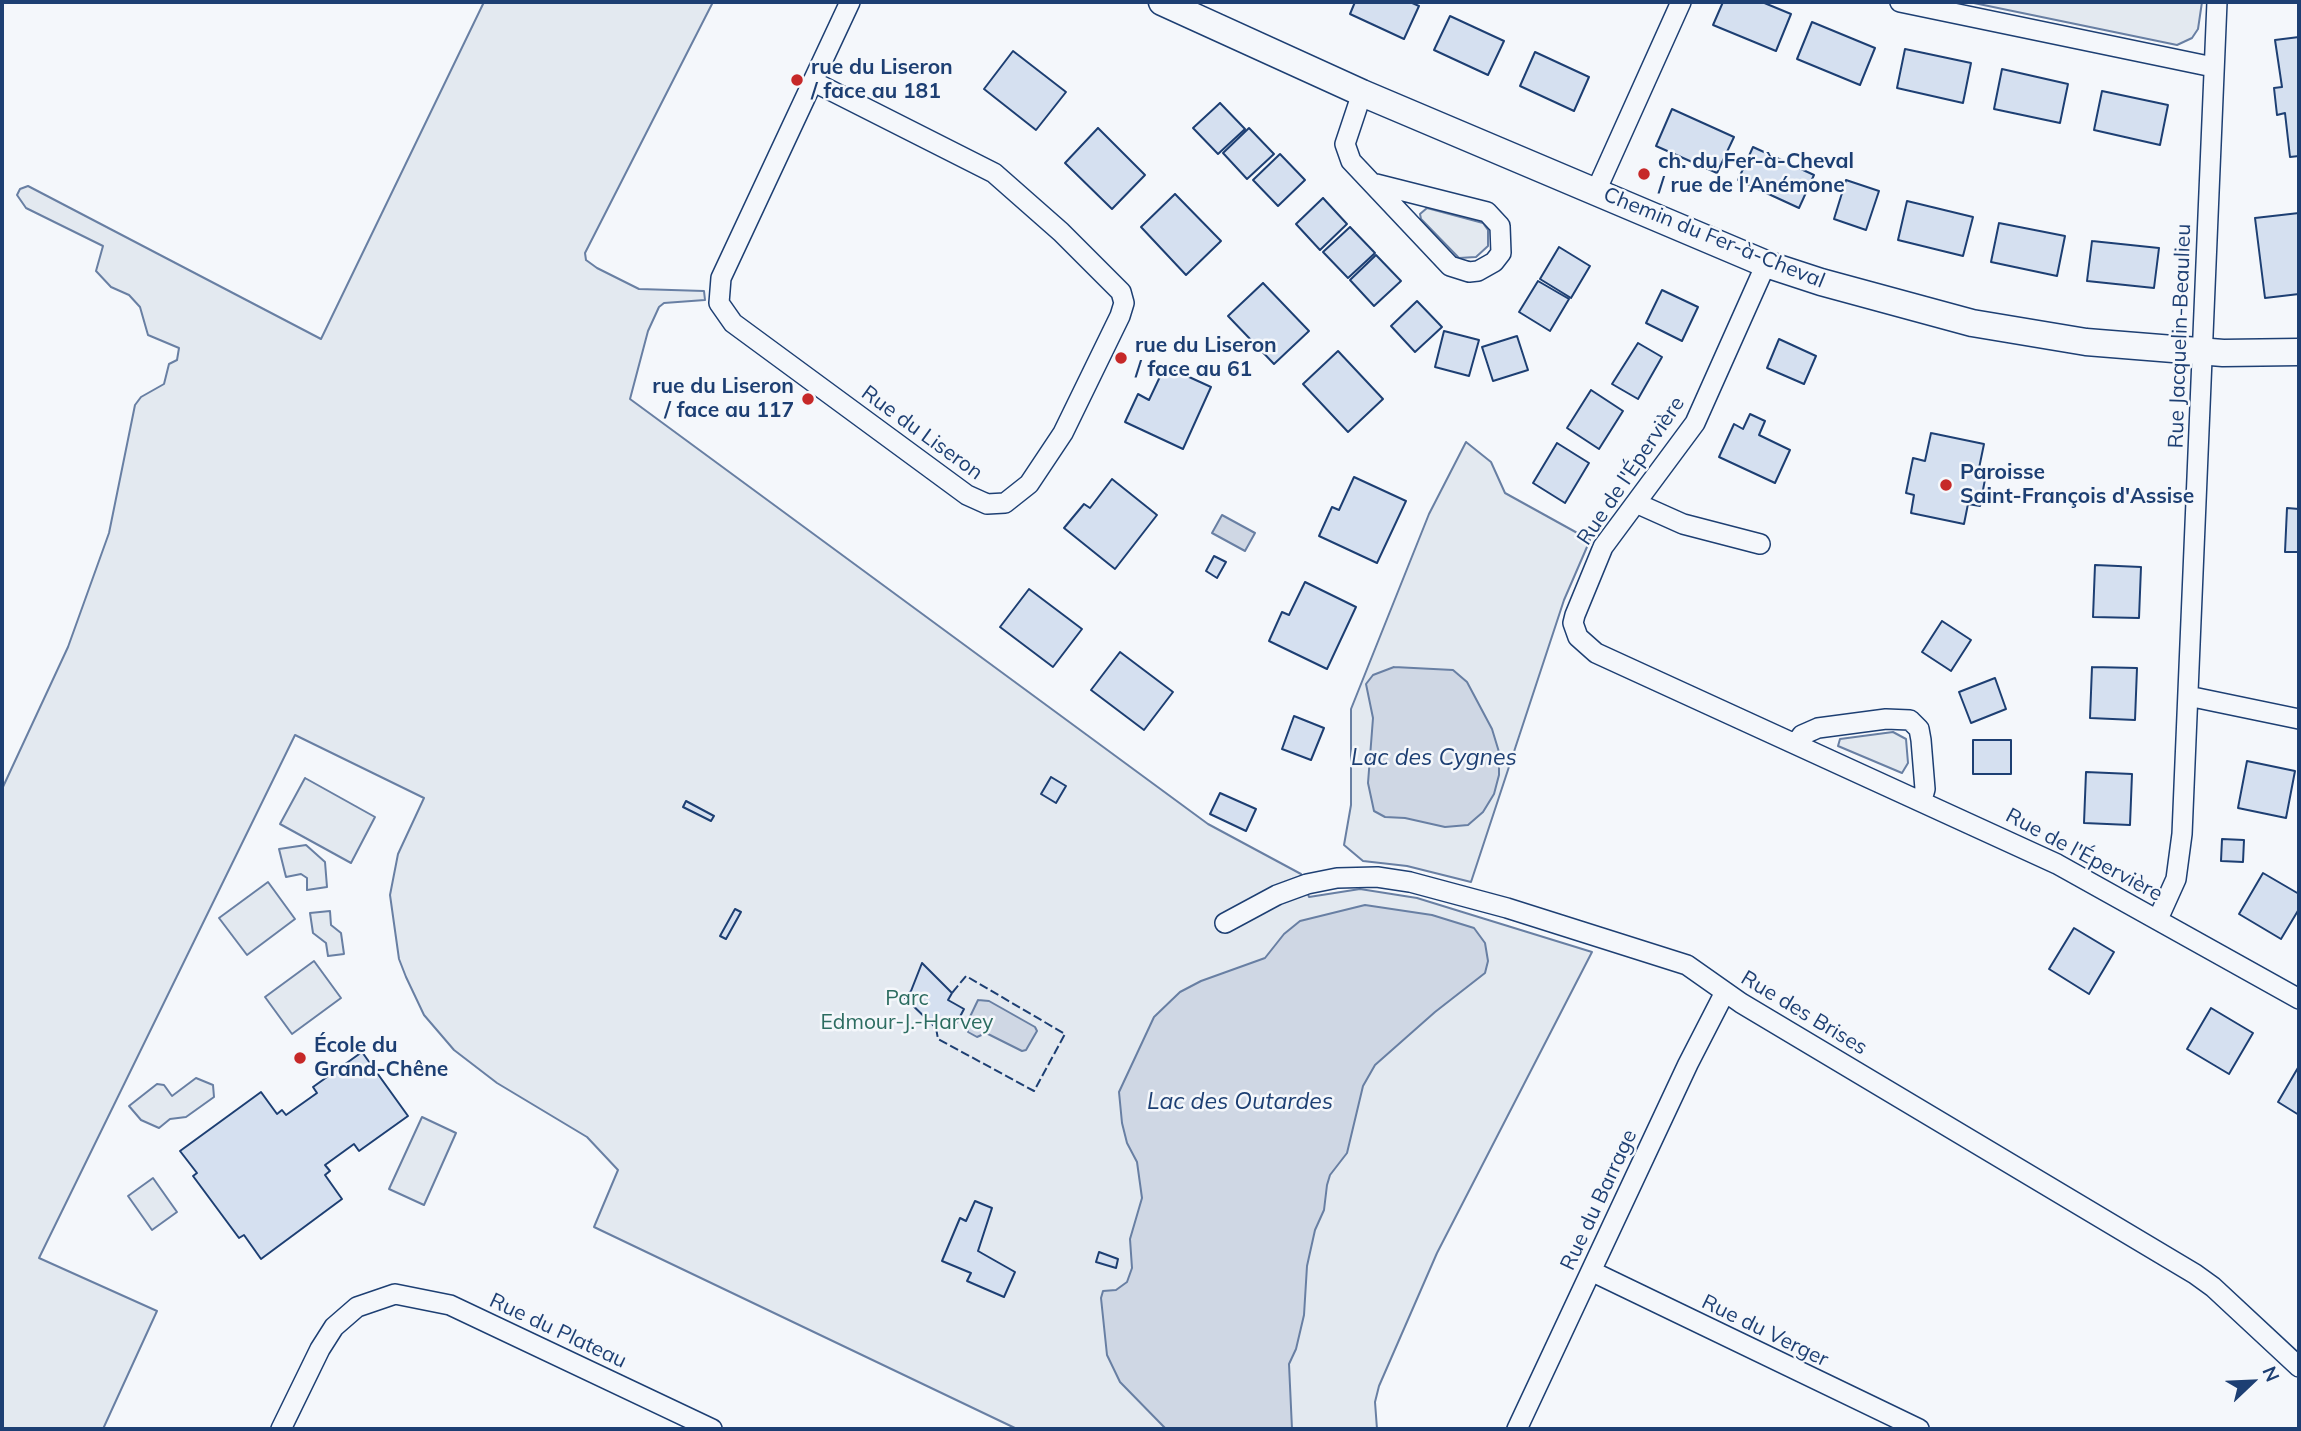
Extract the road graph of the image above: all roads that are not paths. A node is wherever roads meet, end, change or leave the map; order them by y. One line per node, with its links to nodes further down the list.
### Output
1 (850, 2): 8 (street, Rue du Liseron)
2 (1162, 2): 6 (street, Chemin du Fer-à-Cheval)
3 (1681, 2): 11 (street)
4 (1900, 2): 7 (street)
5 (2217, 2): 7 (street, Rue Jacquelin-Beaulieu)
6 (1195, 8): 9 (street, Chemin du Fer-à-Cheval)
7 (2213, 67): 13 (street, Rue Jacquelin-Beaulieu)
8 (814, 82): 8 (street, Rue du Liseron)
9 (1362, 93): 10 (street); 11 (street, Chemin du Fer-à-Cheval)
10 (1376, 184): 10 (street)
11 (1596, 191): 12 (street, Chemin du Fer-à-Cheval)
12 (1766, 264): 13 (street, Chemin du Fer-à-Cheval); 15 (street, Rue de l'Épervière)
13 (2201, 352): 14 (street, Chemin du Fer-à-Cheval); 17 (street, Rue Jacquelin-Beaulieu)
14 (2299, 352)
15 (1636, 503): 16 (street); 19 (street, Rue de l'Épervière)
16 (1760, 544)
17 (2188, 696): 18 (street); 21 (street, Rue Jacquelin-Beaulieu)
18 (2296, 712)
19 (1797, 742): 20 (street, Rue de l'Épervière); 20 (street)
20 (1922, 800): 21 (street, Rue de l'Épervière)
21 (2158, 919): 24 (street, Rue de l'Épervière)
22 (1225, 923): 23 (street, Rue des Brises)
23 (1726, 992): 25 (street, Rue du Barrage); 26 (street, Rue des Brises)
24 (2299, 999)
25 (1591, 1272): 29 (street, Rue du Barrage); 30 (street, Rue du Verger)
26 (2299, 1367)
27 (281, 1429): 28 (street, Rue du Plateau)
28 (712, 1429)
29 (1517, 1429)
30 (1919, 1429)

